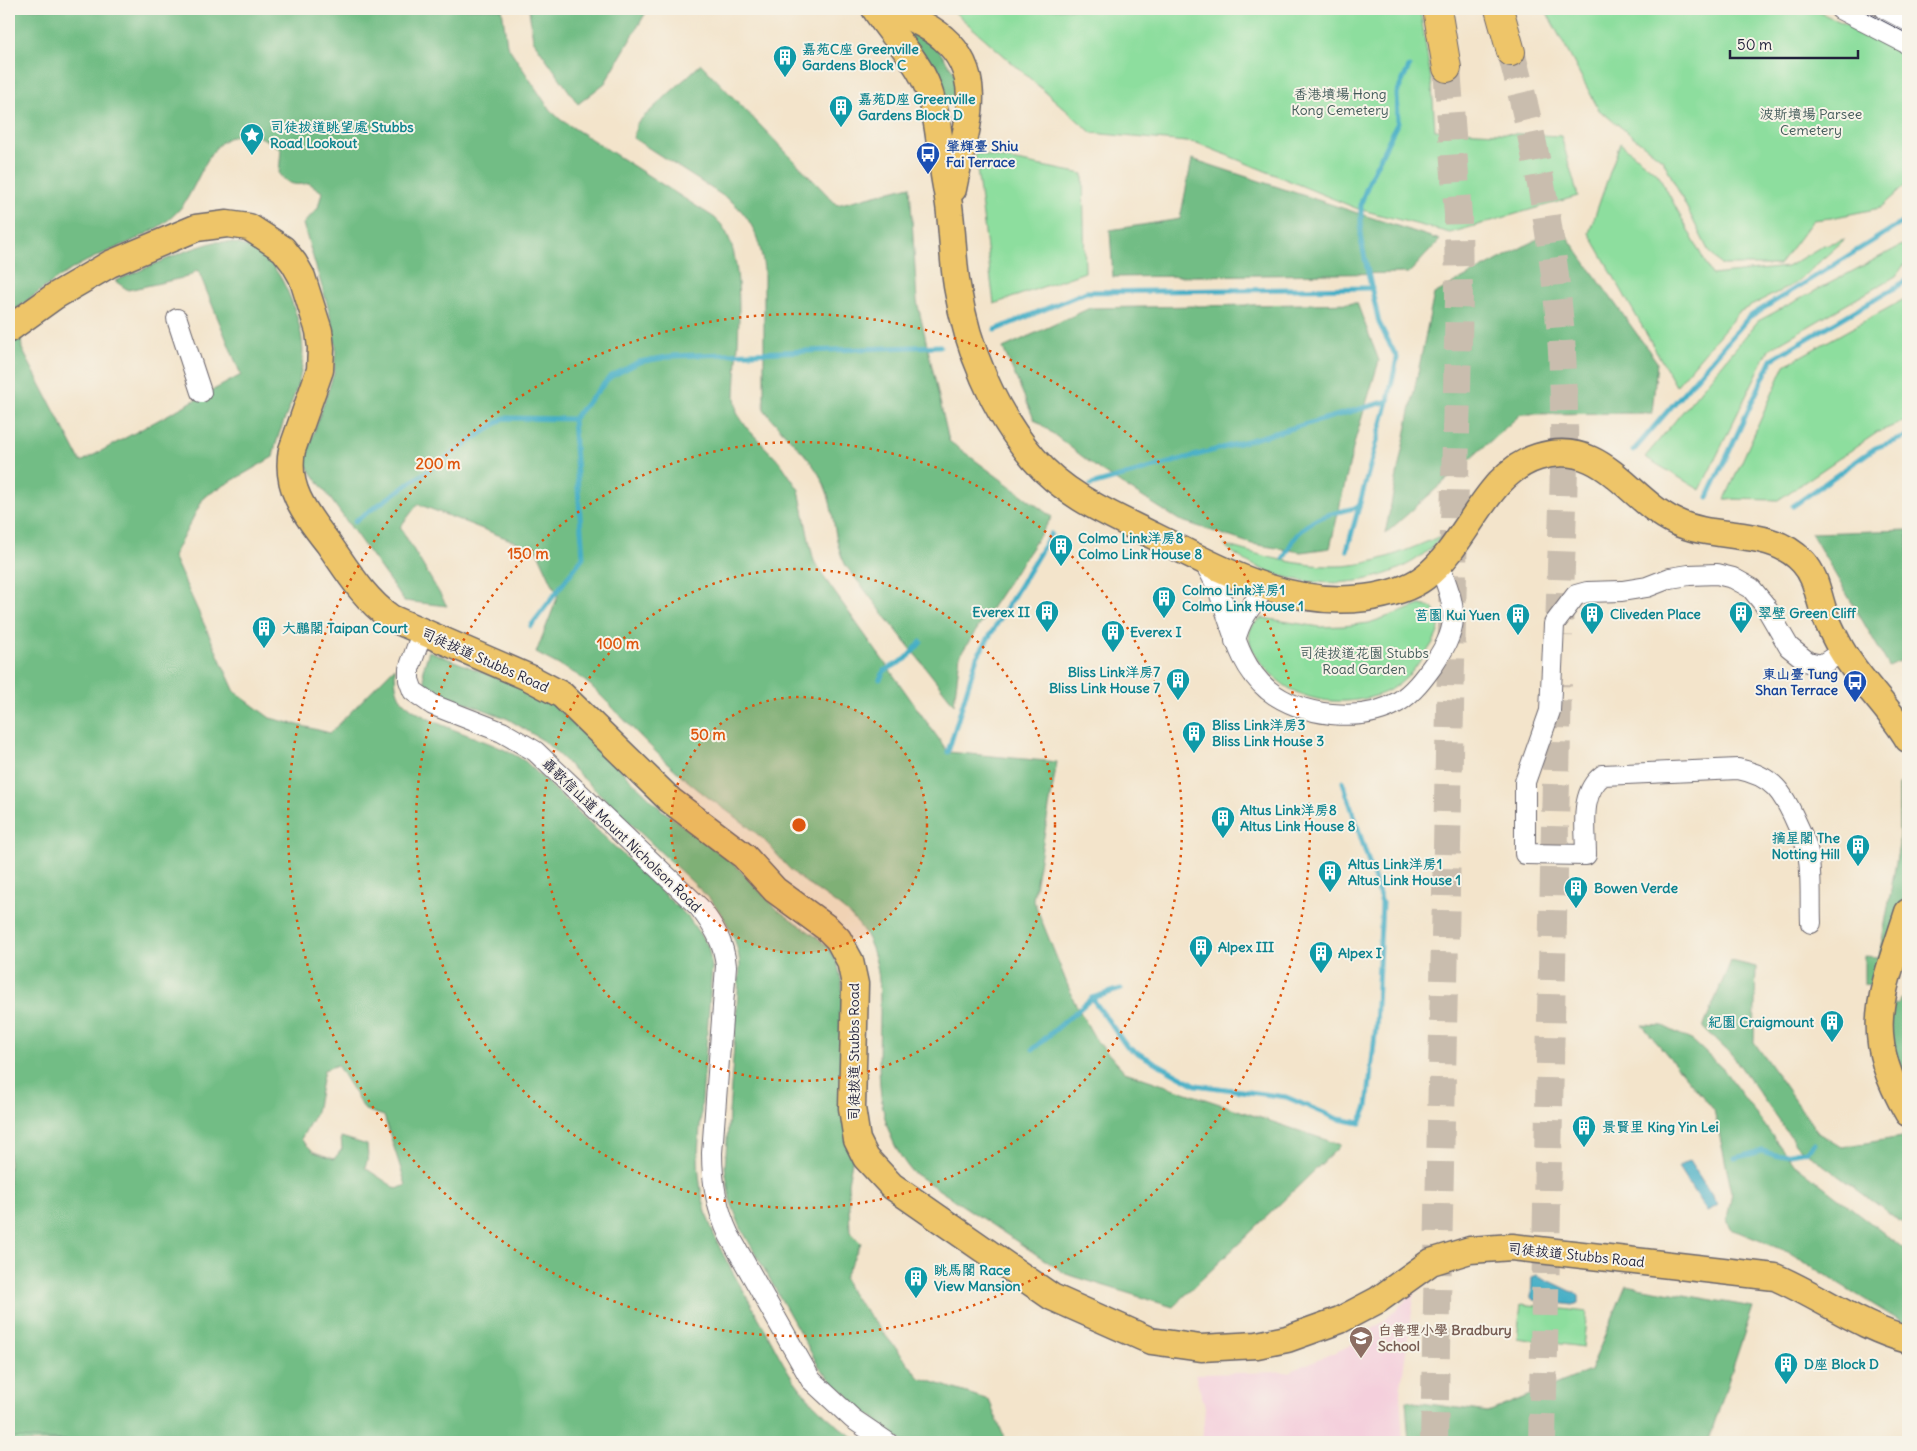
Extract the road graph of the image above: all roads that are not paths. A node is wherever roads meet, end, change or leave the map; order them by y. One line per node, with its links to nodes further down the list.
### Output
1 (875, 9): 12 (main road)
2 (894, 9): 11 (main road)
3 (1437, 9): 10 (highway)
4 (1500, 9): 9 (highway)
5 (1840, 9): 8 (street)
6 (1885, 9): 7 (street)
7 (1908, 21)
8 (1908, 44)
9 (1511, 52)
10 (1447, 68)
11 (971, 84): 12 (main road); 13 (main road)
12 (932, 101): 13 (main road)
13 (950, 211): 17 (main road)
14 (177, 319): 16 (street)
15 (9, 329): 20 (main road, 司徒拔道 Stubbs Road)
16 (201, 392)
17 (1202, 560): 19 (main road); 21 (street)
18 (1439, 564): 19 (main road); 21 (street); 22 (main road)
19 (1265, 588): 21 (street)
20 (422, 632): 27 (main road, 司徒拔道 Stubbs Road); 28 (street, 聶歌信山道 Mount Nicholson Road)
21 (1234, 641)
22 (1842, 652): 23 (main road); 25 (street)
23 (1908, 739)
24 (1908, 912): 26 (main road)
25 (1811, 923)
26 (1908, 1114)
27 (1908, 1340)
28 (887, 1442)

